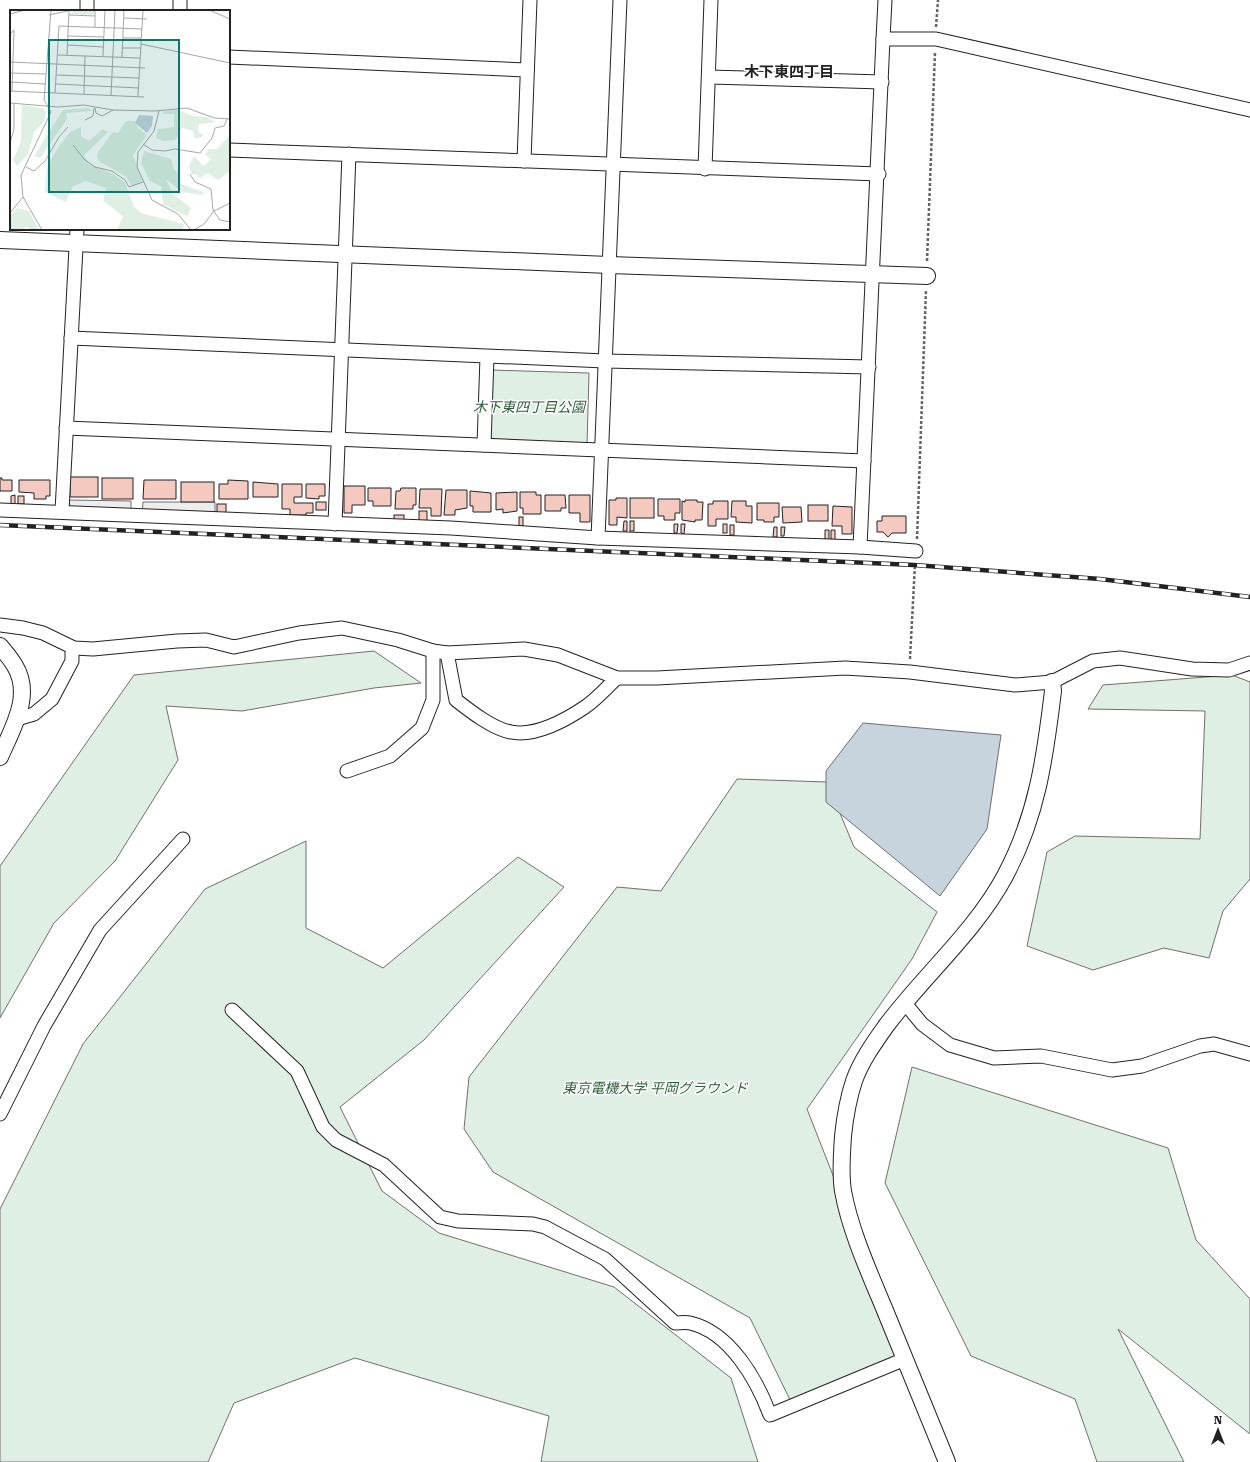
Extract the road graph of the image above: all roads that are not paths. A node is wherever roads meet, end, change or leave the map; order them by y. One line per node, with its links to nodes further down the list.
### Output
1 (530, 0): 7 (street)
2 (620, 0): 14 (street)
3 (711, 0): 8 (street)
4 (885, 0): 5 (street)
5 (884, 39): 9 (street); 10 (street)
6 (230, 57): 7 (street)
7 (527, 70): 13 (street)
8 (709, 77): 9 (street); 15 (street)
9 (882, 82): 16 (street)
10 (1250, 110)
11 (230, 150): 12 (street)
12 (349, 154): 13 (street); 19 (street)
13 (524, 161): 14 (street)
14 (614, 163): 15 (street); 20 (street)
15 (705, 169): 16 (street)
16 (878, 174): 21 (street)
17 (76, 236): 18 (street); 19 (street); 23 (street)
18 (0, 240)
19 (345, 253): 20 (street); 24 (street)
20 (609, 265): 21 (street); 26 (street)
21 (874, 274): 22 (street); 27 (street)
22 (927, 276)
23 (71, 338): 24 (street); 28 (street)
24 (342, 350): 25 (street); 29 (street)
25 (487, 357): 26 (street); 30 (street)
26 (605, 361): 27 (street); 31 (street)
27 (869, 367): 32 (street)
28 (66, 428): 29 (street); 34 (street)
29 (338, 439): 30 (street); 35 (street)
30 (484, 445): 31 (street)
31 (602, 450): 32 (street); 36 (street)
32 (864, 461): 37 (street)
33 (0, 510): 34 (street)
34 (62, 511): 35 (street)
35 (335, 524): 36 (street)
36 (598, 538): 37 (street)
37 (860, 547): 38 (street)
38 (916, 551)
39 (0, 625): 41 (street)
40 (0, 646): 47 (street)
41 (74, 648): 42 (street); 47 (street)
42 (433, 651): 43 (street); 49 (street)
43 (447, 653): 45 (street); 45 (street)
44 (1250, 663): 46 (street)
45 (617, 678): 46 (street)
46 (1052, 682): 51 (street)
47 (17, 719): 48 (street)
48 (0, 757)
49 (347, 771)
50 (183, 840): 54 (street)
51 (904, 1002): 53 (street); 55 (street)
52 (232, 1010): 55 (street)
53 (1250, 1054)
54 (0, 1114)
55 (905, 1359): 56 (street)
56 (947, 1462)

